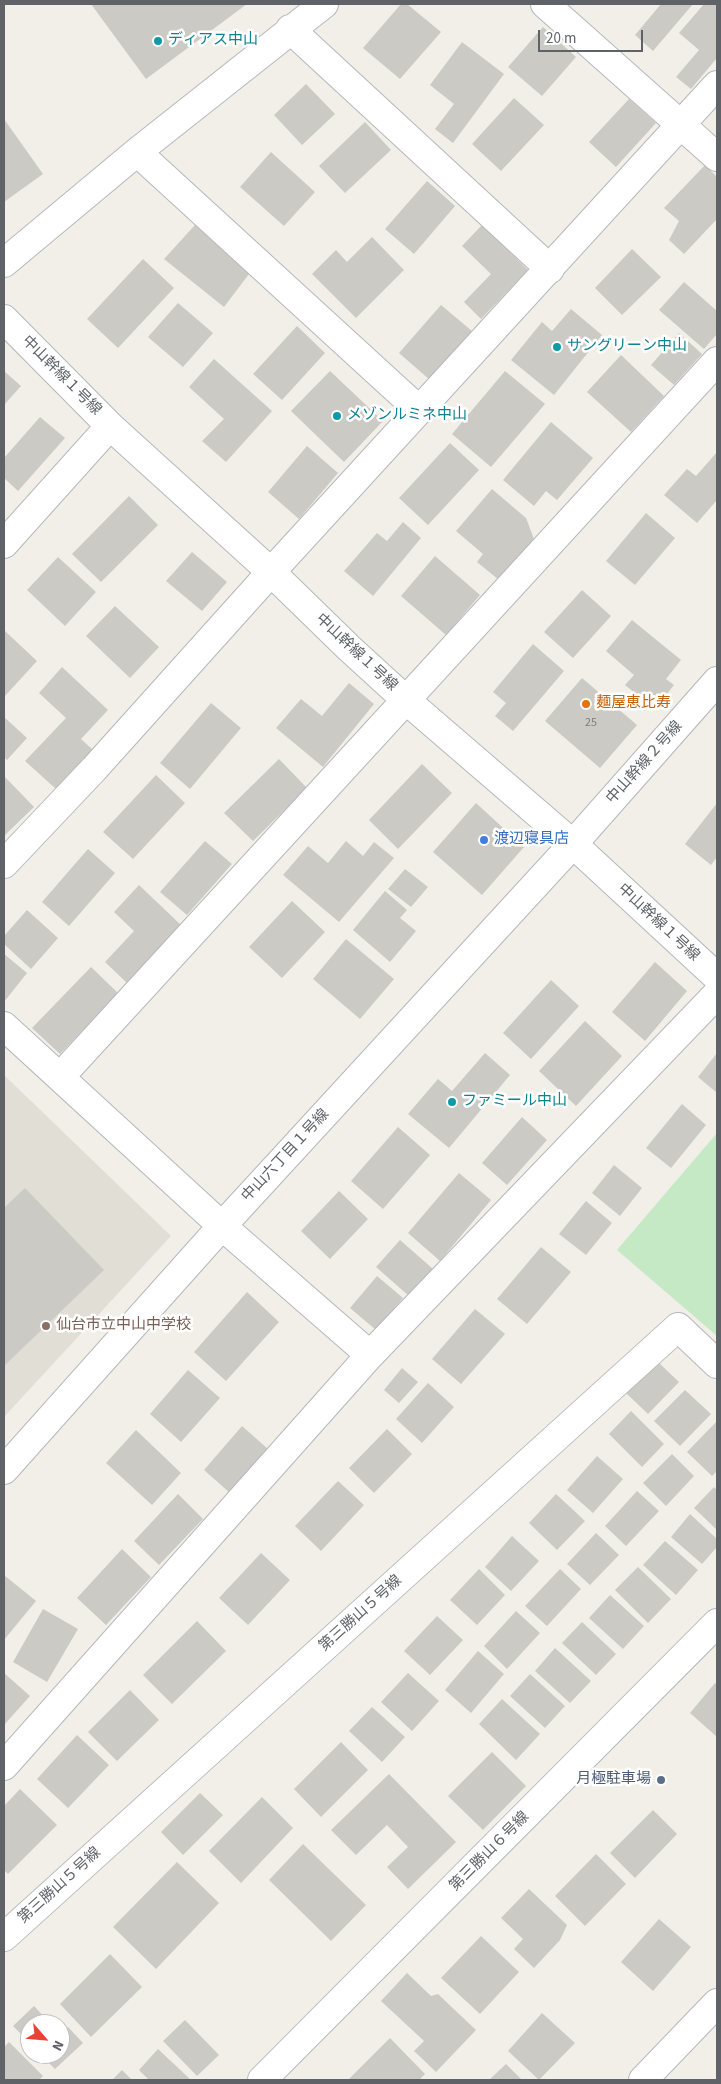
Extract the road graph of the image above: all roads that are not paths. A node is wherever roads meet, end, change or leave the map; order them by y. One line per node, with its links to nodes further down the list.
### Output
1 (324, 4): 3 (street)
2 (544, 4): 5 (street)
3 (290, 29): 6 (street); 9 (street)
4 (717, 85): 5 (street)
5 (681, 125): 7 (street); 9 (street)
6 (137, 152): 8 (street); 12 (street)
7 (717, 157)
8 (4, 263)
9 (550, 269): 12 (street)
10 (4, 319): 13 (street, 中山幹線１号線)
11 (717, 361): 17 (street)
12 (419, 410): 15 (street)
13 (110, 426): 14 (street); 15 (street, 中山幹線１号線)
14 (4, 544)
15 (270, 572): 17 (street, 中山幹線１号線); 19 (street)
16 (717, 682): 18 (street, 中山幹線２号線)
17 (407, 701): 18 (street, 中山幹線１号線); 23 (street)
18 (573, 844): 20 (street, 中山幹線１号線); 24 (street, 中山六丁目１号線)
19 (4, 864)
20 (717, 977)
21 (717, 994): 25 (street)
22 (4, 1026): 23 (street)
23 (60, 1077): 24 (street)
24 (222, 1226): 25 (street); 27 (street, 中山六丁目１号線)
25 (370, 1355): 29 (street)
26 (717, 1364): 30 (street, 第三勝山５号線)
27 (4, 1470)
28 (717, 1623): 32 (street, 第三勝山６号線)
29 (4, 1766)
30 (4, 1937)
31 (717, 2003): 33 (street)
32 (262, 2080)
33 (643, 2080)

